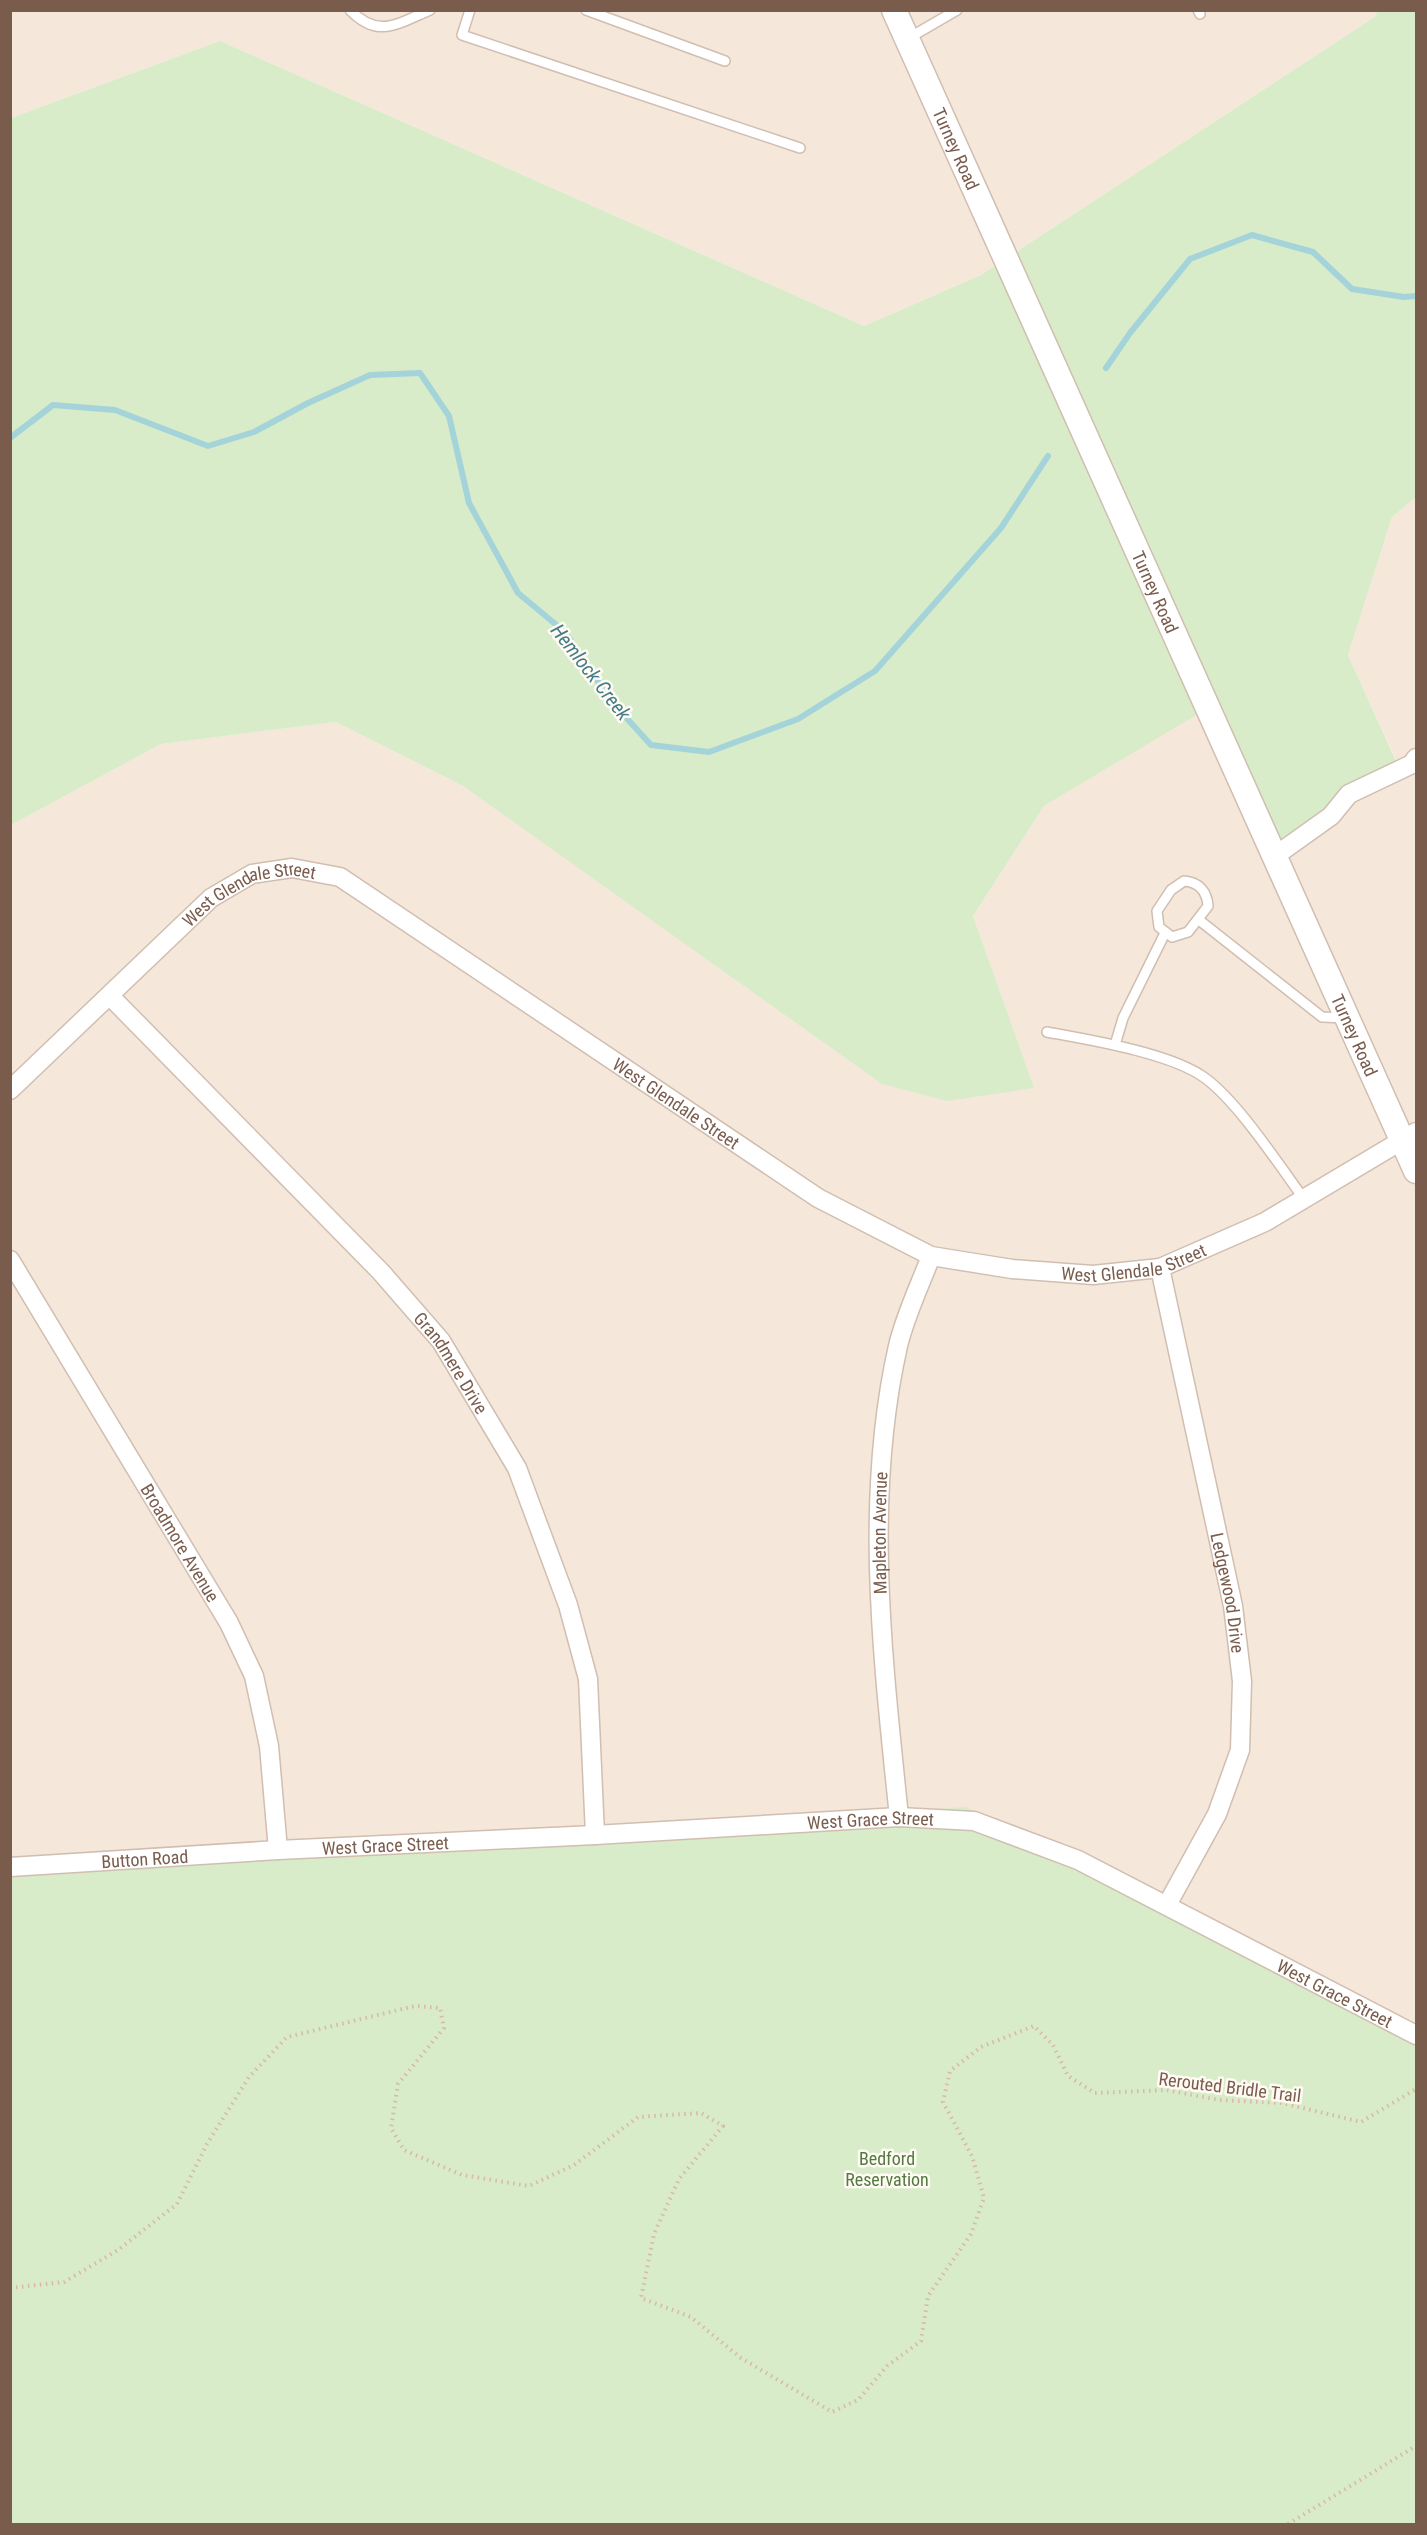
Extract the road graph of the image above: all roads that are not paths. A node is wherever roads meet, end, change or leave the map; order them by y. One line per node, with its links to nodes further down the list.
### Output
1 (350, 10): 2 (lane)
2 (430, 10)
3 (470, 10): 9 (lane)
4 (586, 10): 8 (lane)
5 (894, 10): 7 (street, Turney Road)
6 (957, 10): 7 (lane)
7 (907, 39): 11 (street, Turney Road)
8 (725, 61)
9 (800, 148)
10 (1416, 758): 11 (street)
11 (1275, 856): 15 (street, Turney Road)
12 (1199, 920): 13 (lane); 13 (lane); 15 (lane)
13 (1165, 933): 17 (lane)
14 (110, 996): 18 (street, West Glendale Street); 22 (street, West Glendale Street); 26 (street, Grandmere Drive)
15 (1348, 1018): 19 (street, Turney Road)
16 (1047, 1032): 17 (lane)
17 (1115, 1045): 21 (lane)
18 (10, 1090)
19 (1410, 1136): 20 (street, Turney Road); 21 (street, West Glendale Street)
20 (1416, 1171)
21 (1304, 1199): 24 (street, West Glendale Street)
22 (931, 1256): 24 (street, West Glendale Street); 25 (street, Mapleton Avenue)
23 (10, 1260): 27 (street, Broadmore Avenue)
24 (1160, 1268): 29 (street, Ledgewood Drive)
25 (899, 1817): 26 (street, West Grace Street); 29 (street, West Grace Street)
26 (595, 1835): 27 (street, West Grace Street)
27 (278, 1850): 28 (street, Button Road)
28 (10, 1867)
29 (1167, 1905): 30 (street, West Grace Street)
30 (1416, 2035)

